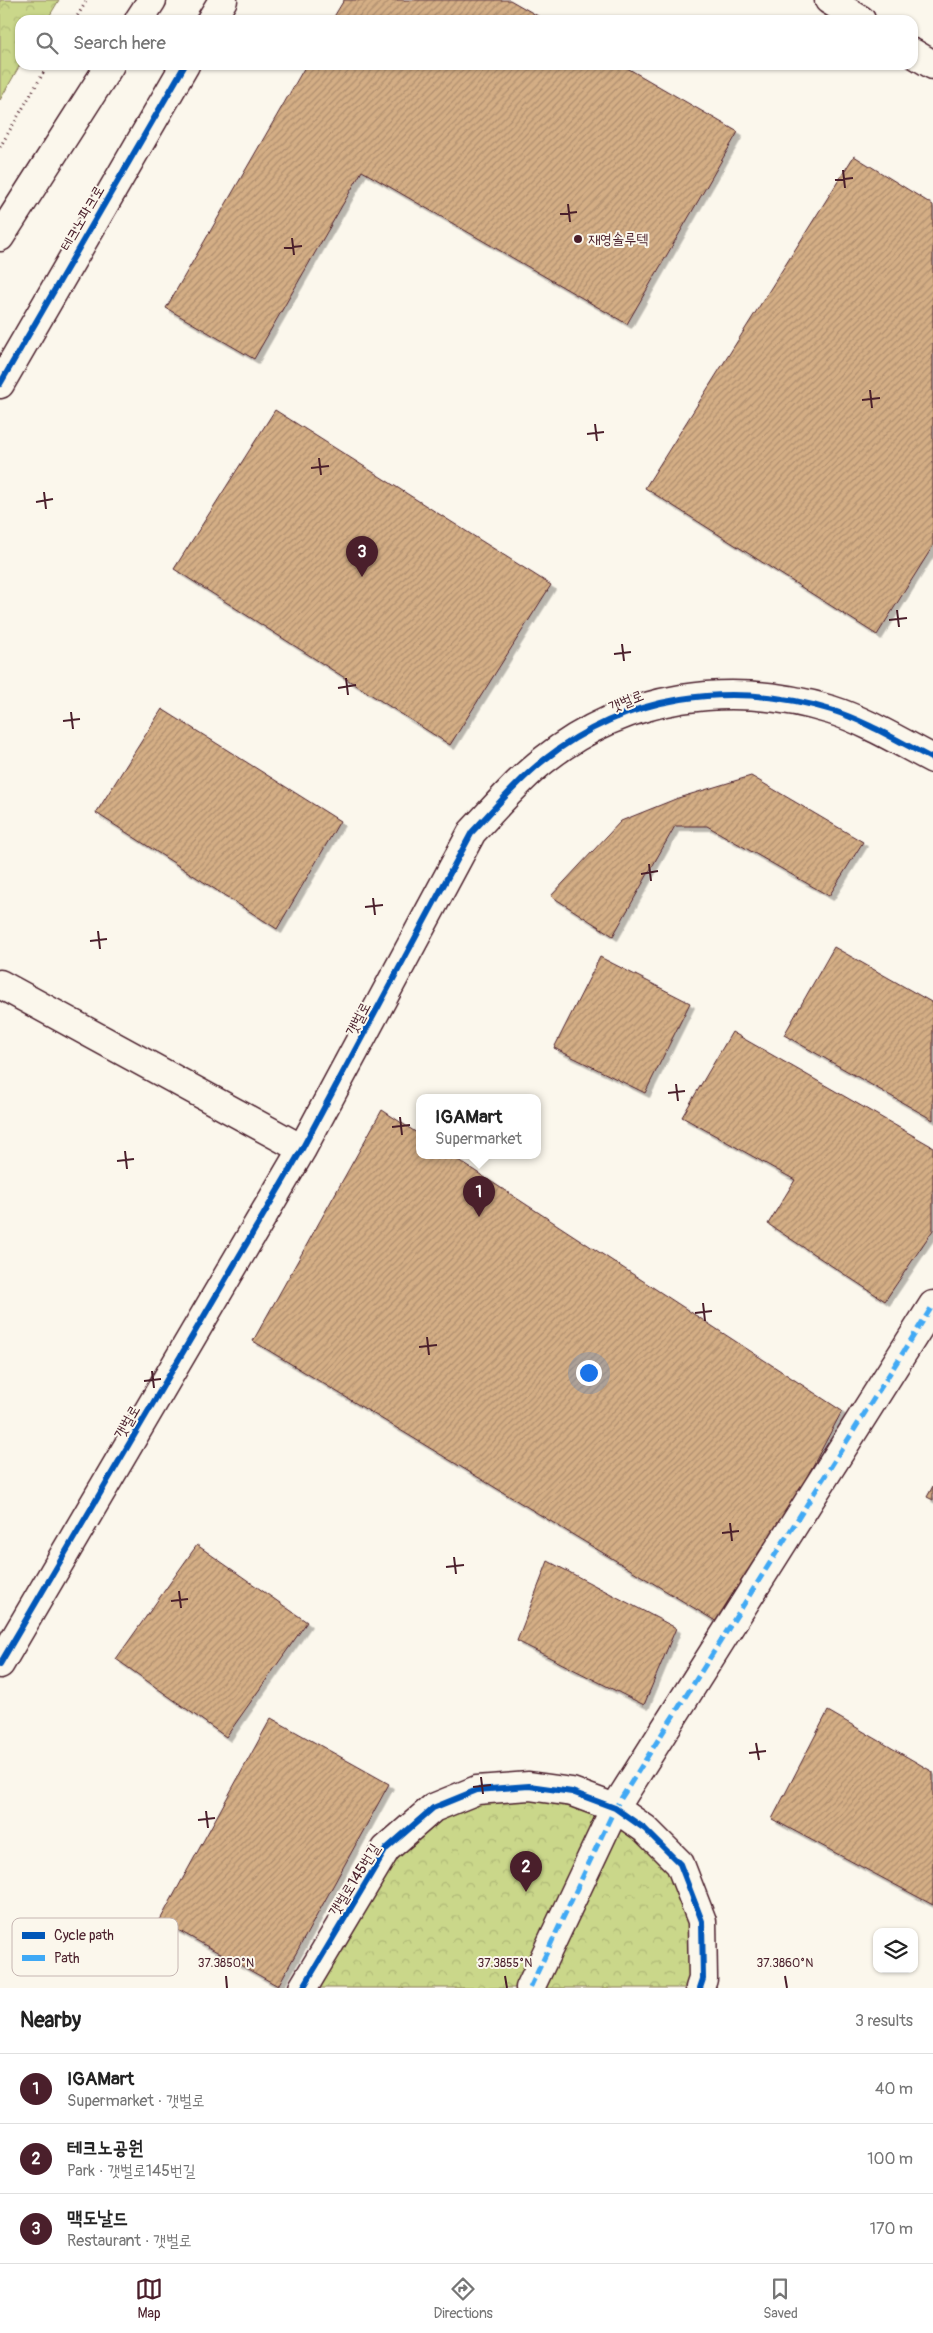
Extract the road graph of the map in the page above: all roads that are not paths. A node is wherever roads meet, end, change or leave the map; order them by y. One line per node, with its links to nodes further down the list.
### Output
1 (152, 0): 4 (street)
2 (223, 0): 5 (street)
3 (829, 0): 6 (street)
4 (142, 15)
5 (214, 15)
6 (853, 15)
7 (918, 56): 8 (street)
8 (933, 65)
9 (107, 70): 11 (street)
10 (182, 70): 12 (street, 테크노파크로)
11 (0, 237)
12 (0, 384)
13 (933, 759): 15 (street, 갯벌로)
14 (0, 984): 15 (street)
15 (302, 1149): 17 (street, 갯벌로)
16 (933, 1305): 18 (street)
17 (0, 1664)
18 (615, 1808): 19 (street, 갯벌로145번길); 20 (street); 21 (street, 갯벌로145번길)
19 (303, 1988)
20 (530, 1988)
21 (700, 1988)

